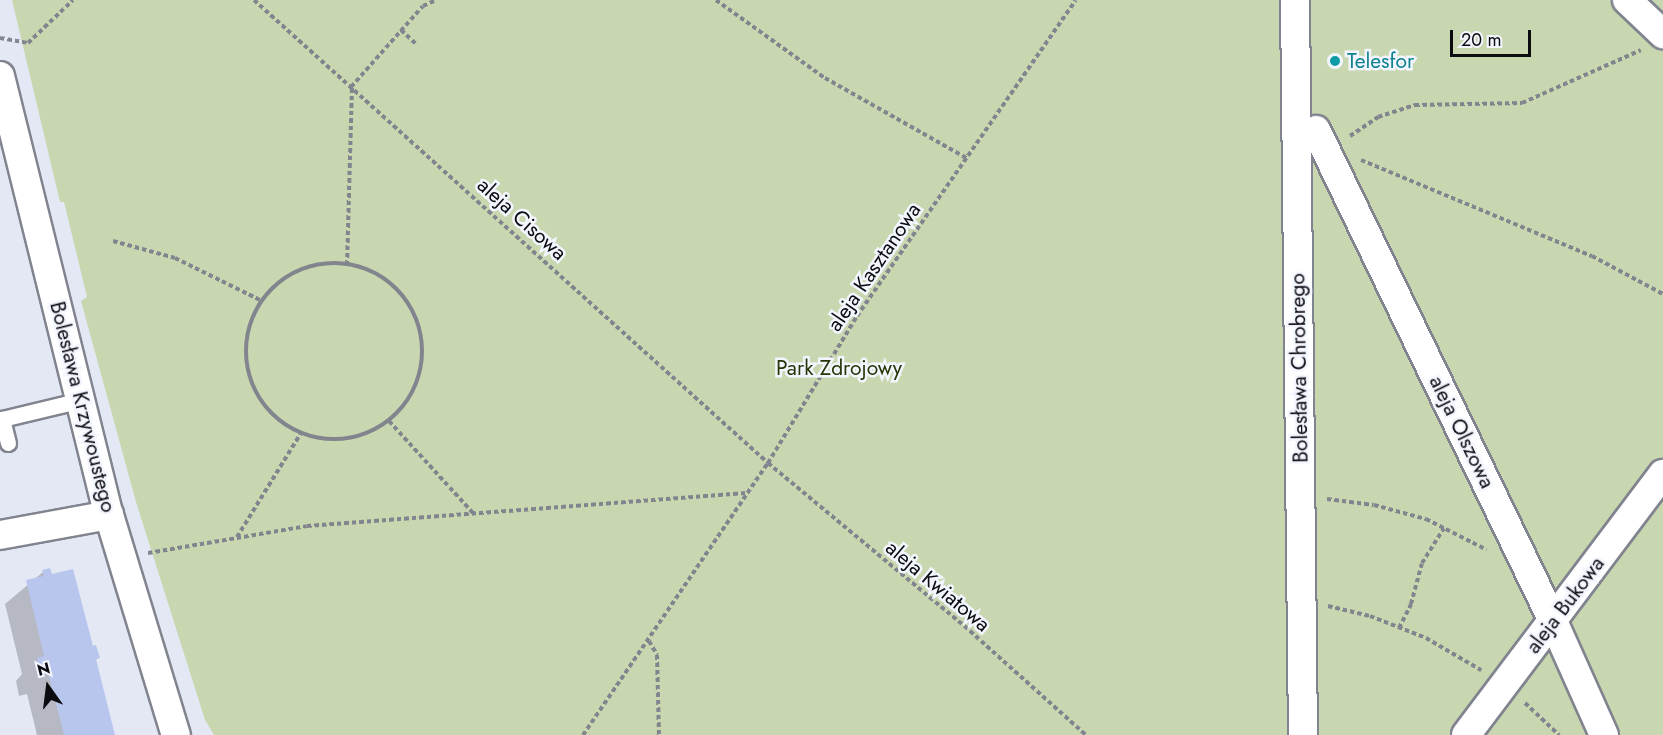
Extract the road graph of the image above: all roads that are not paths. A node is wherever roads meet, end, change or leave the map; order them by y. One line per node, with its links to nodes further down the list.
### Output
1 (1295, 0): 13 (street, Bolesława Chrobrego)
2 (1627, 0): 3 (street)
3 (1655, 41)
4 (0, 76): 6 (street, Bolesława Krzywoustego)
5 (1325, 143): 11 (street, aleja Olszowa)
6 (81, 400): 7 (lane); 9 (street, Bolesława Krzywoustego)
7 (8, 443)
8 (1663, 474): 11 (street, aleja Bukowa)
9 (109, 515): 10 (street); 12 (street, Bolesława Krzywoustego)
10 (0, 535)
11 (1553, 621): 14 (street, aleja Bukowa); 15 (street, aleja Olszowa)
12 (176, 735)
13 (1303, 735)
14 (1466, 735)
15 (1604, 735)

